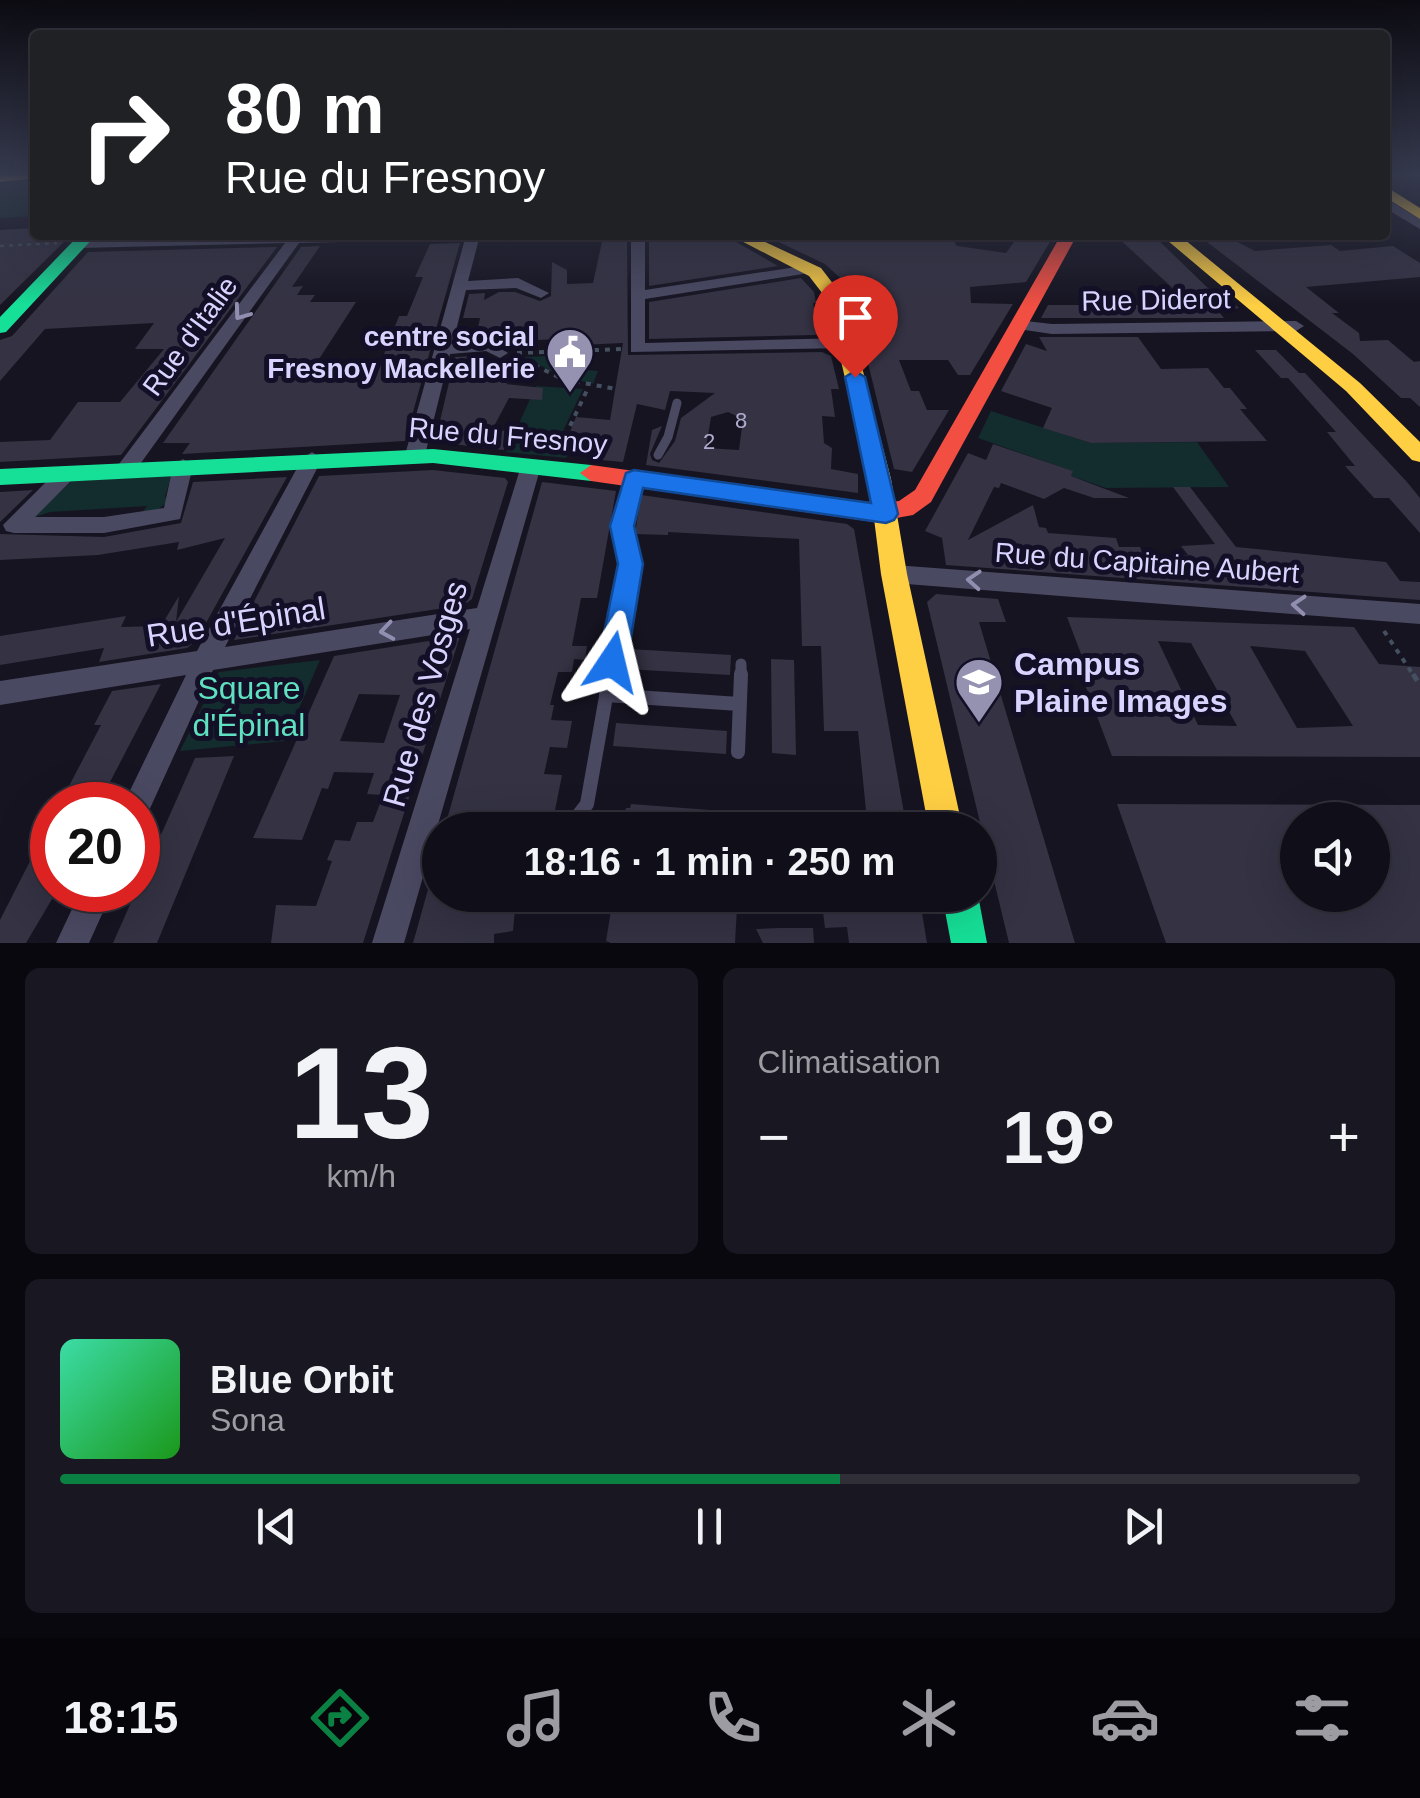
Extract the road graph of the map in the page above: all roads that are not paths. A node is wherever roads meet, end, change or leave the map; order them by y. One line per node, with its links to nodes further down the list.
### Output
1 (83, 240): 15 (main road)
2 (295, 240): 27 (street, Rue d'Italie, one-way to 27)
3 (472, 240): 10 (street)
4 (638, 240): 12 (street)
5 (748, 240): 9 (main road)
6 (1066, 240): 13 (main road)
7 (1175, 240): 14 (main road)
8 (1189, 240): 14 (main road)
9 (809, 269): 12 (street); 16 (main road)
10 (460, 286): 11 (street); 17 (street)
11 (541, 293)
12 (638, 296): 16 (street)
13 (1017, 325): 14 (street, Rue Diderot); 31 (main road)
14 (1288, 326): 20 (main road); 21 (main road)
15 (0, 328)
16 (846, 343): 31 (main road)
17 (444, 348): 18 (street); 22 (street)
18 (500, 353)
19 (677, 403): 23 (lane)
20 (1420, 435)
21 (1420, 455)
22 (415, 456): 24 (main road, Rue du Fresnoy); 26 (main road, Rue du Fresnoy)
23 (658, 456)
24 (312, 459): 25 (main road, Rue du Fresnoy); 35 (street)
25 (184, 466): 27 (main road, Rue du Fresnoy); 28 (street)
26 (531, 466): 29 (main road, Rue du Fresnoy); 34 (street, Rue des Vosges)
27 (126, 469): 28 (main road, Rue du Fresnoy)
28 (68, 472): 30 (main road, Rue du Fresnoy)
29 (645, 476): 31 (main road, Rue du Fresnoy); 38 (lane)
30 (0, 477)
31 (886, 514): 32 (main road)
32 (894, 574): 33 (street, Rue du Capitaine Aubert, one-way to 32); 43 (main road)
33 (1408, 613)
34 (483, 617): 35 (street, Rue d'Épinal, one-way to 35); 47 (street, Rue des Vosges)
35 (206, 659): 37 (street, Rue d'Épinal); 41 (street)
36 (741, 664): 39 (lane)
37 (0, 693)
38 (606, 694): 39 (lane); 42 (lane)
39 (739, 704): 40 (lane)
40 (738, 752)
41 (148, 782)
42 (581, 812)
43 (942, 812)
44 (86, 912): 46 (street)
45 (964, 912): 48 (main road)
46 (72, 943)
47 (388, 943)
48 (970, 943)

